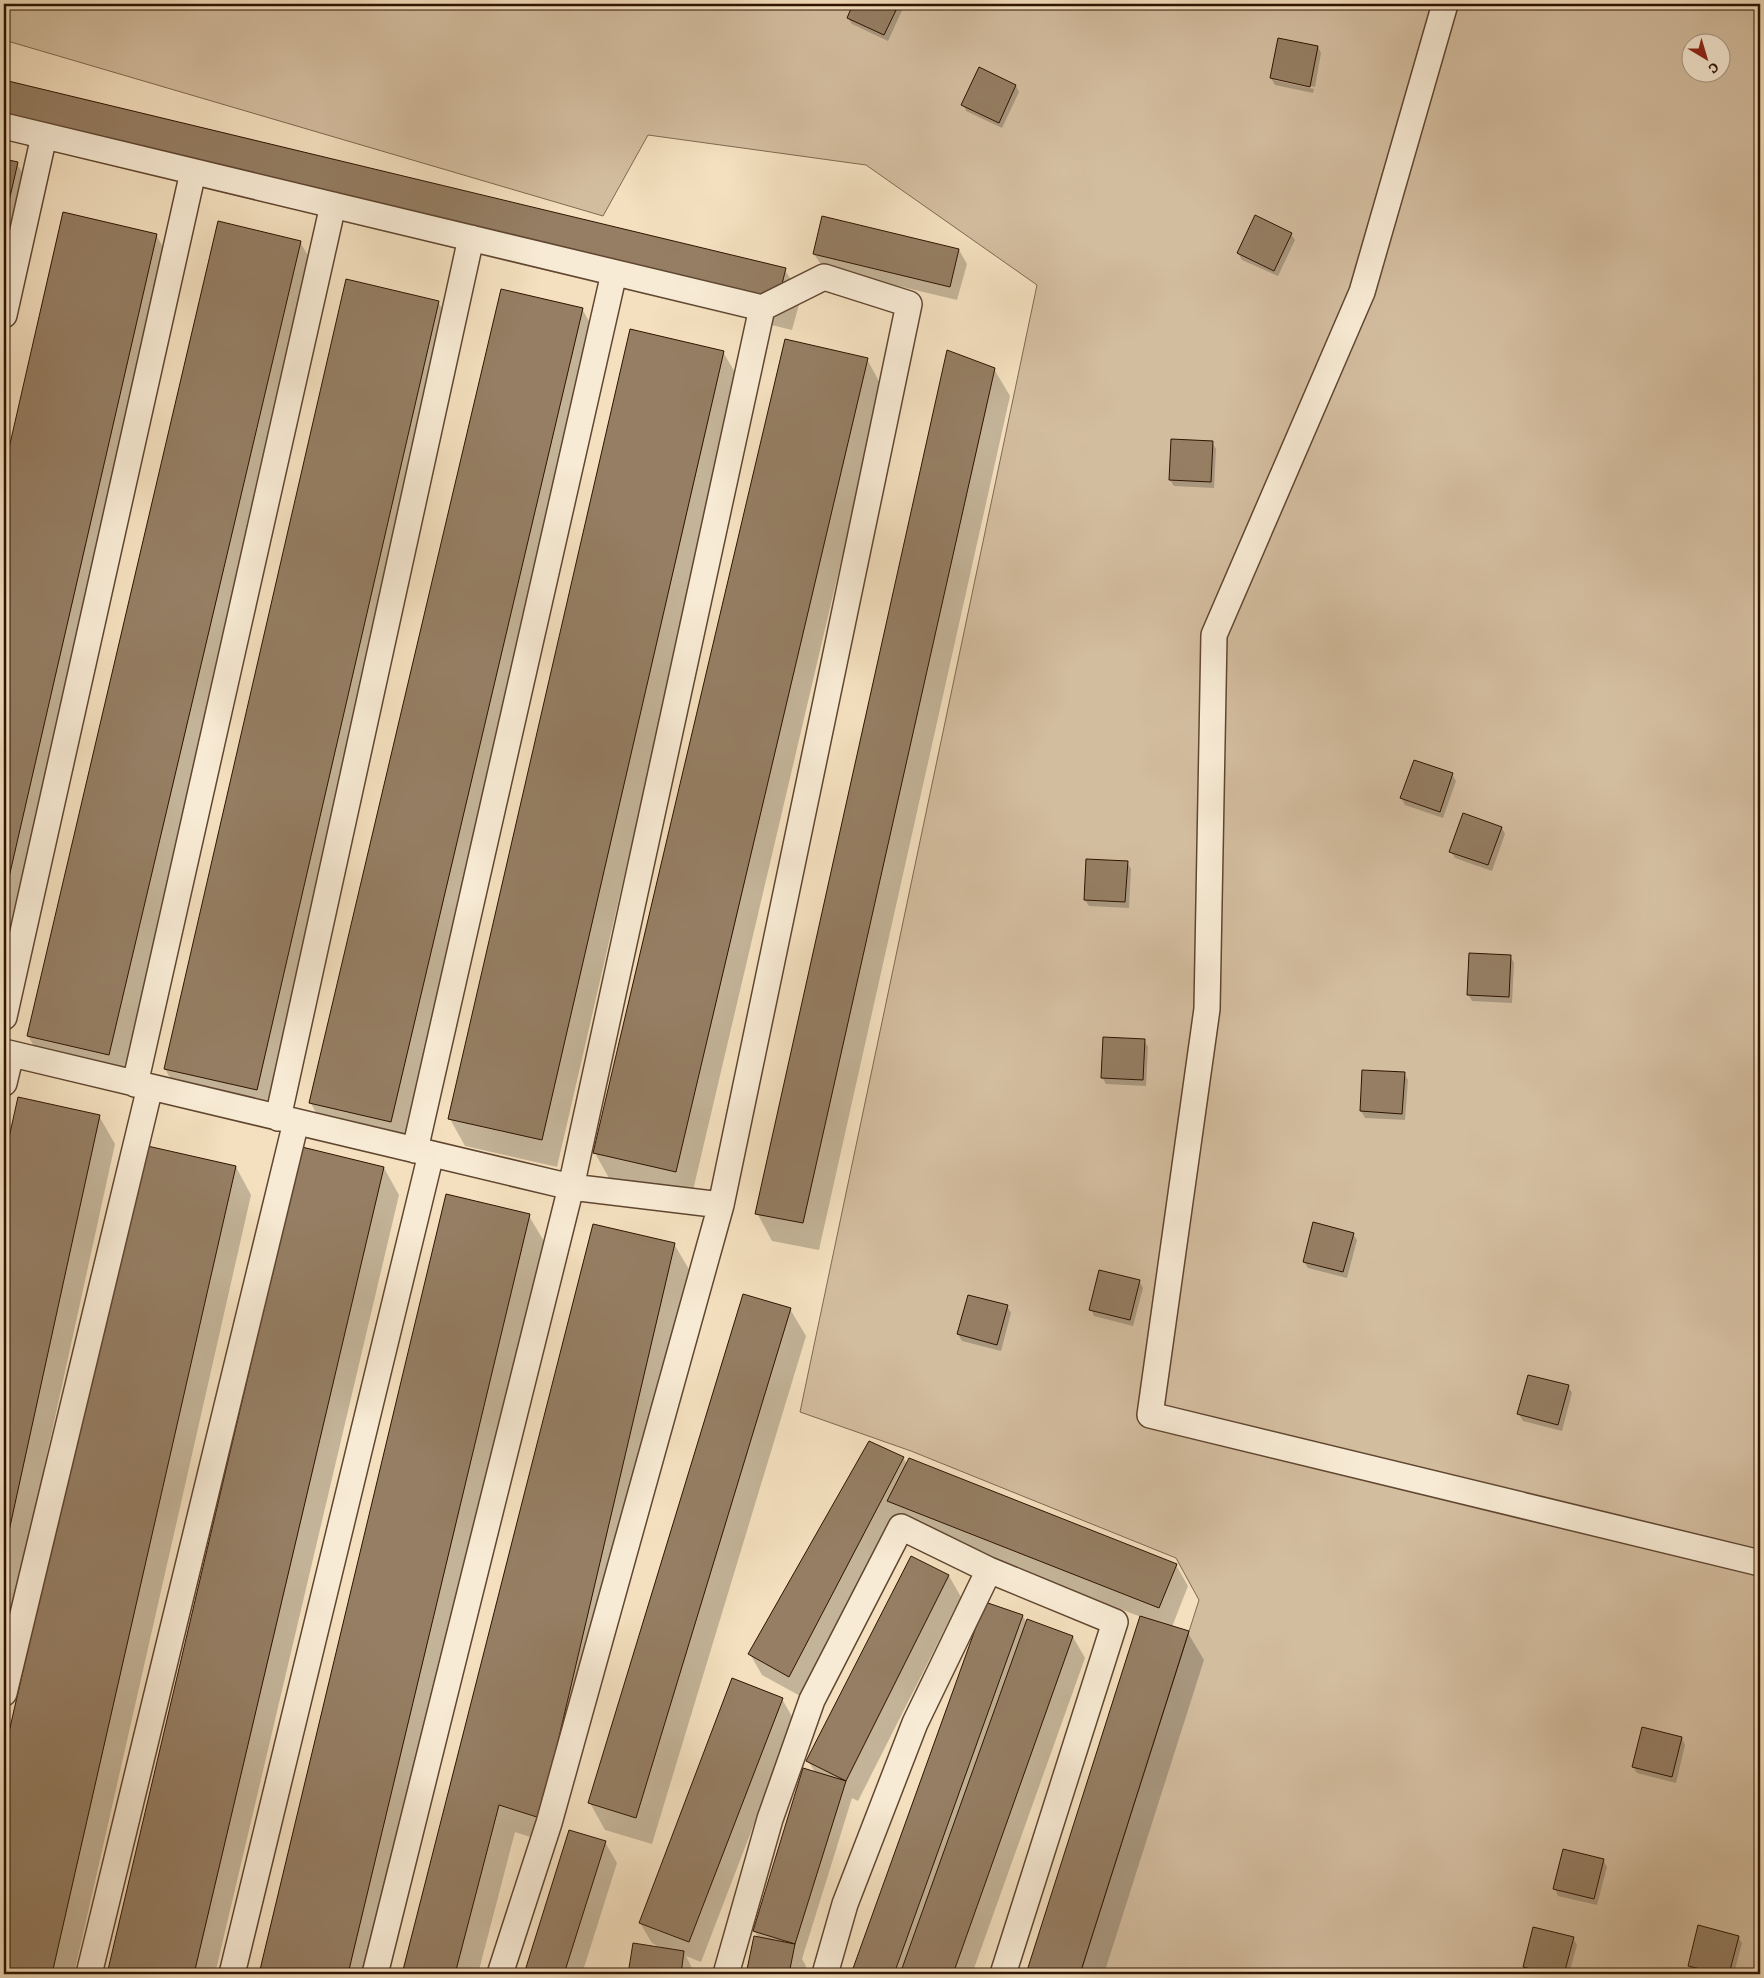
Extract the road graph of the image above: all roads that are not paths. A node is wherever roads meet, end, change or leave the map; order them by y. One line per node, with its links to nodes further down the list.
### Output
1 (1445, 4): 18 (lane)
2 (4, 126): 3 (lane)
3 (44, 136): 4 (lane); 9 (lane)
4 (193, 172): 5 (lane); 10 (lane)
5 (333, 205): 6 (lane); 13 (lane)
6 (470, 238): 7 (lane); 14 (lane)
7 (614, 273): 8 (lane); 15 (lane)
8 (762, 308): 16 (lane); 17 (lane)
9 (4, 315)
10 (4, 1018)
11 (7, 1053): 12 (lane); 13 (lane)
12 (4, 1083)
13 (143, 1085): 14 (lane); 20 (lane)
14 (287, 1120): 15 (lane); 21 (lane)
15 (423, 1152): 16 (lane); 22 (lane)
16 (571, 1187): 17 (lane); 23 (lane)
17 (721, 1205): 24 (lane)
18 (1760, 1564)
19 (989, 1570): 25 (lane); 26 (lane); 27 (lane)
20 (4, 1693)
21 (89, 1974)
22 (232, 1974)
23 (375, 1974)
24 (500, 1974)
25 (726, 1974)
26 (825, 1974)
27 (1003, 1974)

